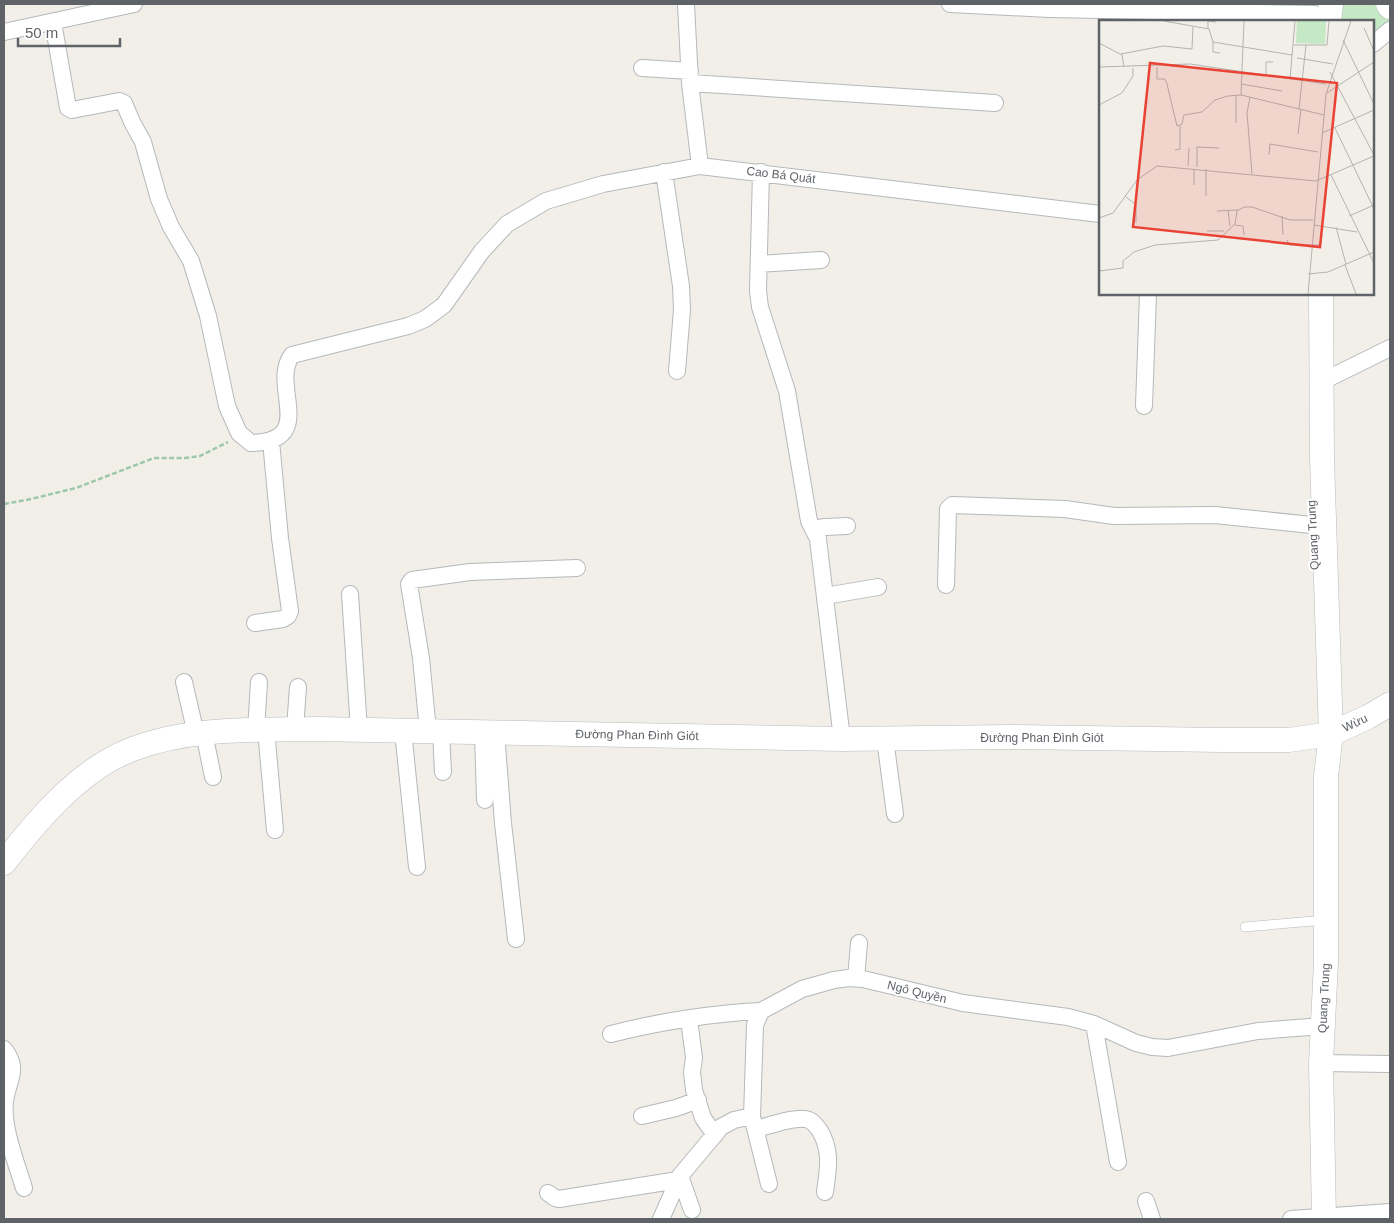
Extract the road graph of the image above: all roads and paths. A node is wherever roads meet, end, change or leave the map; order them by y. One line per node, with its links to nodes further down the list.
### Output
1 (134, 4): 9 (street)
2 (686, 4): 14 (street)
3 (950, 4): 5 (street)
4 (1388, 4): 6 (main road)
5 (1049, 6): 7 (street)
6 (1390, 7)
7 (1138, 12): 8 (street)
8 (1321, 13)
9 (53, 22): 11 (street); 29 (street)
10 (1390, 30): 12 (street)
11 (4, 32)
12 (1374, 43)
13 (642, 68): 14 (street)
14 (690, 77): 15 (street); 16 (street)
15 (995, 103)
16 (700, 166): 17 (street, Cao Bá Quát); 18 (street, Cao Bá Quát)
17 (664, 172): 26 (street); 30 (street, Cao Bá Quát)
18 (761, 172): 19 (street, Cao Bá Quát); 21 (street)
19 (1099, 214)
20 (821, 260): 21 (street)
21 (759, 264): 34 (street)
22 (1148, 295): 28 (street)
23 (1307, 295): 32 (main road, Quang Trung)
24 (1321, 295): 27 (main road, Quang Trung)
25 (1390, 348): 27 (street)
26 (677, 371)
27 (1320, 382): 52 (main road, Quang Trung)
28 (1144, 406)
29 (240, 433): 30 (street); 31 (path)
30 (271, 441): 40 (street)
31 (4, 504)
32 (1312, 525): 36 (street); 52 (main road, Quang Trung)
33 (847, 526): 34 (street)
34 (813, 529): 39 (street)
35 (577, 568): 49 (street)
36 (946, 585)
37 (878, 587): 39 (street)
38 (350, 594): 47 (street)
39 (825, 596): 53 (street)
40 (255, 623)
41 (184, 682): 51 (street)
42 (258, 682): 46 (street)
43 (298, 687): 45 (street)
44 (1390, 704): 52 (main road, Wừu)
45 (295, 729): 46 (main road, Đường Phan Đình Giót); 47 (main road, Đường Phan Đình Giót)
46 (260, 730): 51 (main road, Đường Phan Đình Giót); 59 (street)
47 (359, 730): 48 (main road, Đường Phan Đình Giót)
48 (403, 731): 49 (main road, Đường Phan Đình Giót); 61 (street)
49 (434, 732): 50 (main road, Đường Phan Đình Giót); 55 (street)
50 (490, 733): 53 (main road, Đường Phan Đình Giót); 57 (street); 64 (street)
51 (200, 734): 56 (street); 60 (main road, Đường Phan Đình Giót)
52 (1324, 736): 54 (main road, Đường Phan Đình Giót); 62 (main road, Quang Trung)
53 (842, 739): 54 (main road, Đường Phan Đình Giót)
54 (885, 739): 58 (street)
55 (444, 772)
56 (213, 777)
57 (485, 800)
58 (895, 814)
59 (274, 830)
60 (4, 863)
61 (417, 867)
62 (1327, 920): 63 (lane); 70 (main road, Quang Trung)
63 (1245, 927)
64 (516, 938)
65 (859, 943): 66 (street)
66 (856, 978): 67 (street, Ngô Quyền); 69 (street, Ngô Quyền)
67 (761, 1011): 68 (street); 77 (street)
68 (689, 1020): 71 (street); 75 (street)
69 (1094, 1024): 70 (street, Ngô Quyền); 79 (street)
70 (1323, 1026): 73 (main road, Quang Trung)
71 (612, 1034)
72 (4, 1049): 82 (street)
73 (1321, 1063): 74 (street); 88 (main road, Quang Trung)
74 (1390, 1064)
75 (698, 1100): 76 (street); 78 (street)
76 (642, 1116)
77 (754, 1123): 78 (street); 81 (street); 83 (street)
78 (716, 1135): 80 (street)
79 (1118, 1162)
80 (679, 1178): 84 (street); 86 (street); 89 (street)
81 (769, 1184)
82 (24, 1188)
83 (825, 1192)
84 (548, 1193)
85 (1146, 1201): 90 (street)
86 (692, 1210)
87 (1390, 1212): 88 (street)
88 (1324, 1218): 91 (street)
89 (661, 1219)
90 (1152, 1219)
91 (1291, 1219)

